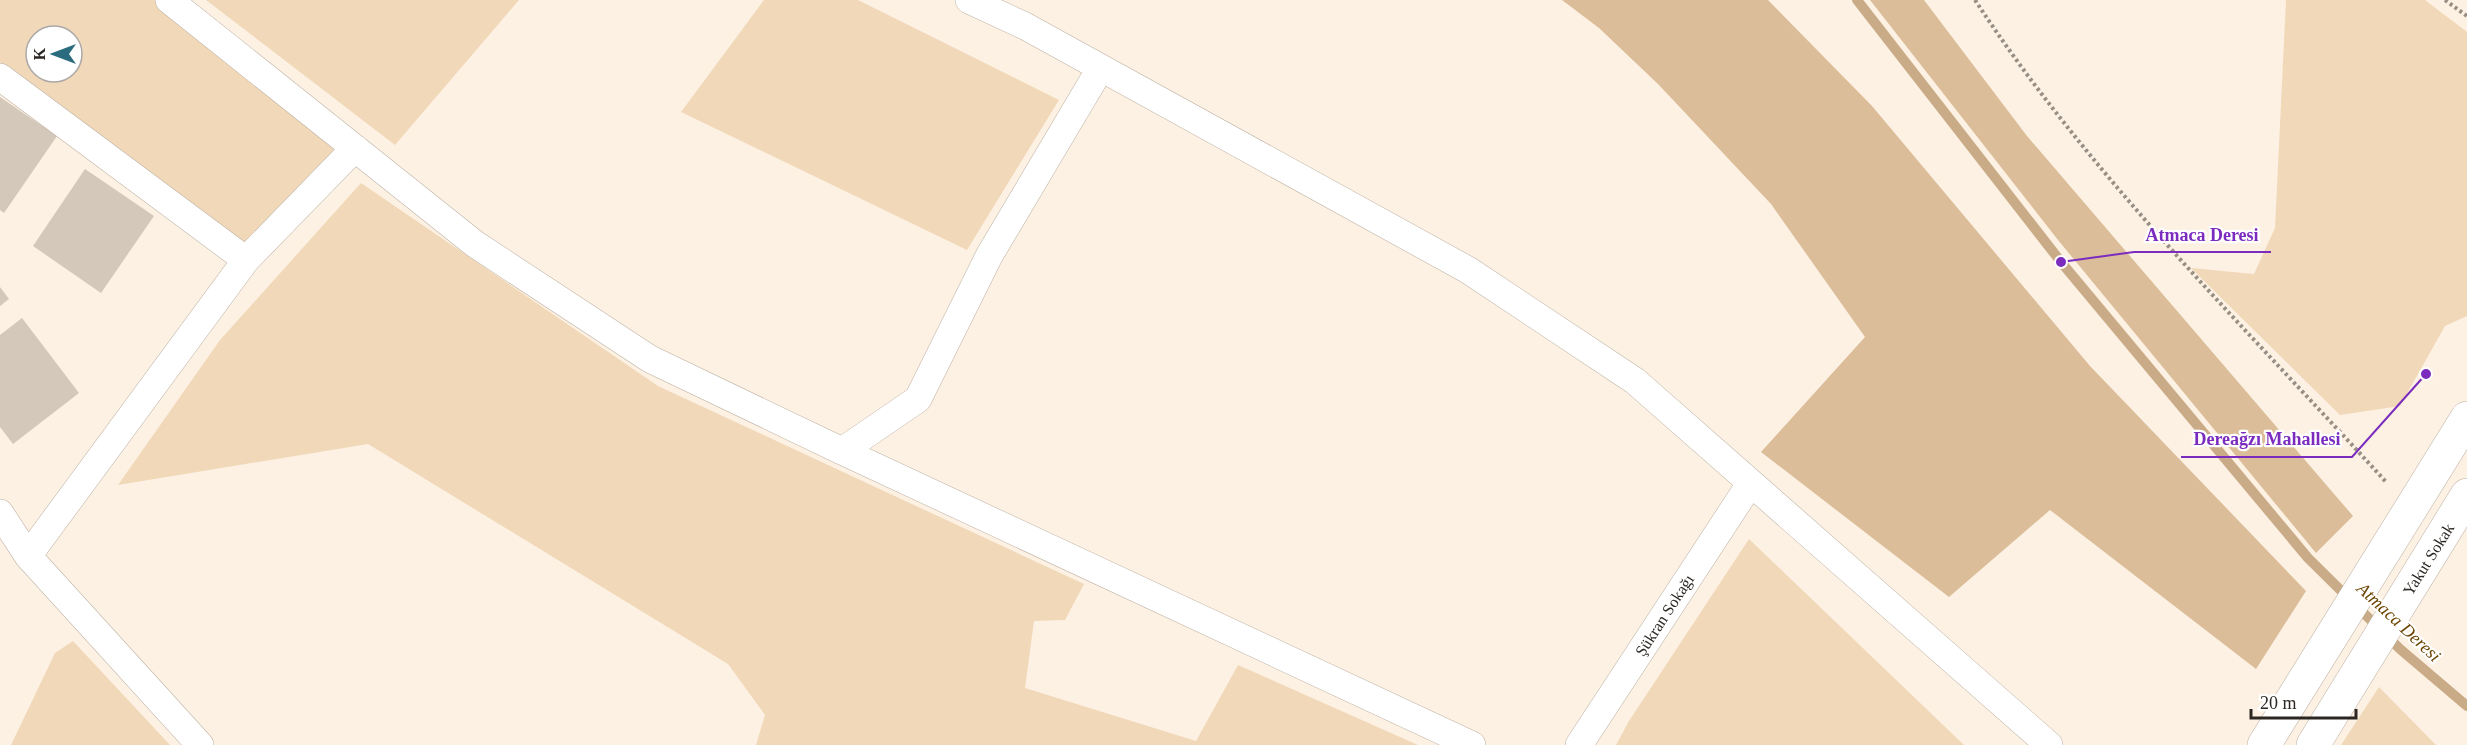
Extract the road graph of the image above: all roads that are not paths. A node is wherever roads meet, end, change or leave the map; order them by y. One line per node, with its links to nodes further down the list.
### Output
1 (170, 0): 5 (street)
2 (969, 0): 3 (street)
3 (1100, 69): 8 (street); 9 (street)
4 (0, 77): 6 (street)
5 (355, 148): 6 (street); 8 (street)
6 (246, 260): 12 (street)
7 (2467, 418): 17 (street)
8 (842, 451): 14 (street)
9 (1750, 484): 15 (street, Şükran Sokağı); 16 (street)
10 (2467, 495): 18 (street, Yakut Sokak)
11 (0, 513): 12 (street)
12 (28, 556): 13 (street)
13 (200, 745)
14 (1472, 745)
15 (1578, 745)
16 (2049, 745)
17 (2264, 745)
18 (2313, 745)

